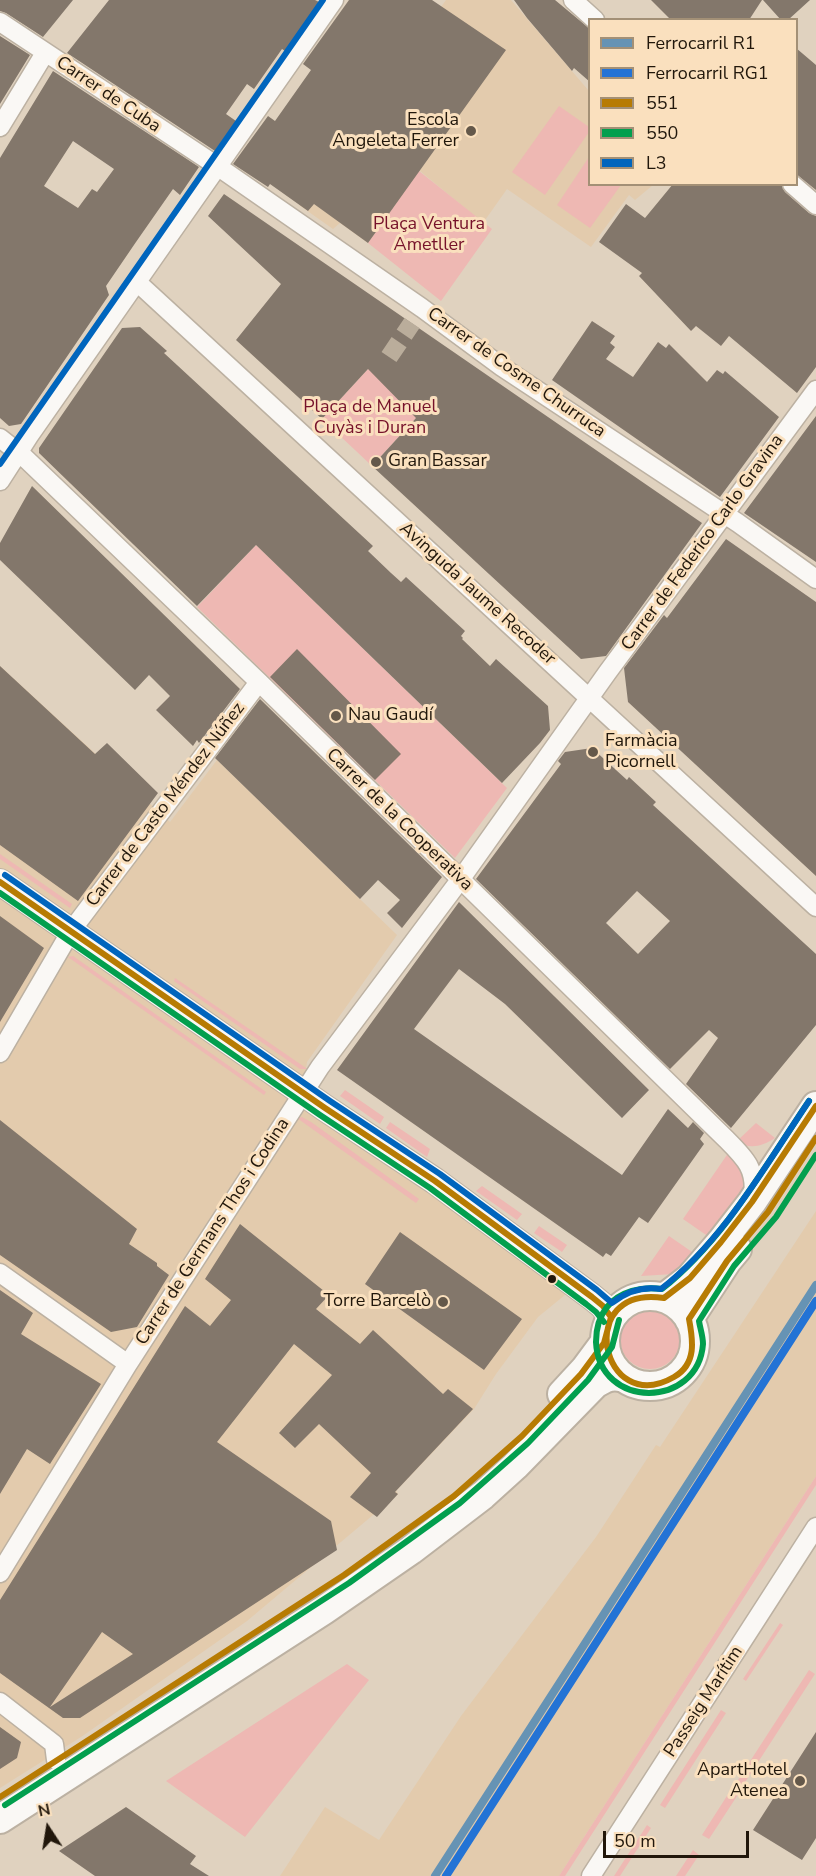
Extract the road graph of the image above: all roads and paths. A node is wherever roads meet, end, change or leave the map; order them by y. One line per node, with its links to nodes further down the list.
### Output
1 (334, 0): 7 (street)
2 (573, 0): 3 (street)
3 (594, 18)
4 (0, 22): 5 (street, Carrer de Cuba)
5 (45, 53): 6 (street); 7 (street, Carrer de Cuba)
6 (0, 127)
7 (217, 166): 10 (street); 15 (street, Carrer de Cosme Churruca)
8 (794, 186): 9 (street)
9 (816, 205)
10 (137, 282): 13 (street); 18 (street, Avinguda Jaume Recoder)
11 (816, 391): 15 (street, Carrer de Federico Carlo Gravina)
12 (0, 438): 13 (street, Carrer de la Cooperativa)
13 (19, 452): 14 (street); 17 (street, Carrer de la Cooperativa)
14 (0, 481)
15 (724, 514): 16 (street, Carrer de Cosme Churruca); 18 (street, Carrer de Federico Carlo Gravina)
16 (816, 579)
17 (259, 682): 19 (street, Carrer de la Cooperativa); 22 (street, Carrer de Casto Méndez Núñez)
18 (590, 698): 19 (street, Carrer de Germans Thos i Codina); 21 (street, Avinguda Jaume Recoder)
19 (460, 880): 24 (street, Carrer de Germans Thos i Codina); 27 (street, Carrer de la Cooperativa)
20 (0, 882): 22 (street)
21 (816, 907)
22 (71, 931): 23 (street, Carrer de Casto Méndez Núñez); 24 (street)
23 (0, 1053)
24 (303, 1093): 31 (street); 32 (street, Carrer de Germans Thos i Codina)
25 (816, 1106): 27 (main road)
26 (816, 1138): 30 (main road)
27 (752, 1202): 29 (main road)
28 (0, 1273): 32 (street)
29 (664, 1298): 30 (main road); 31 (main road)
30 (689, 1319): 33 (main road)
31 (608, 1330): 33 (main road); 37 (main road)
32 (128, 1364): 35 (street, Carrer de Germans Thos i Codina)
33 (624, 1378): 39 (main road)
34 (816, 1527): 40 (street, Passeig Marítim)
35 (0, 1573)
36 (0, 1702): 37 (street)
37 (56, 1760): 38 (main road)
38 (0, 1797)
39 (0, 1819)
40 (591, 1876)

